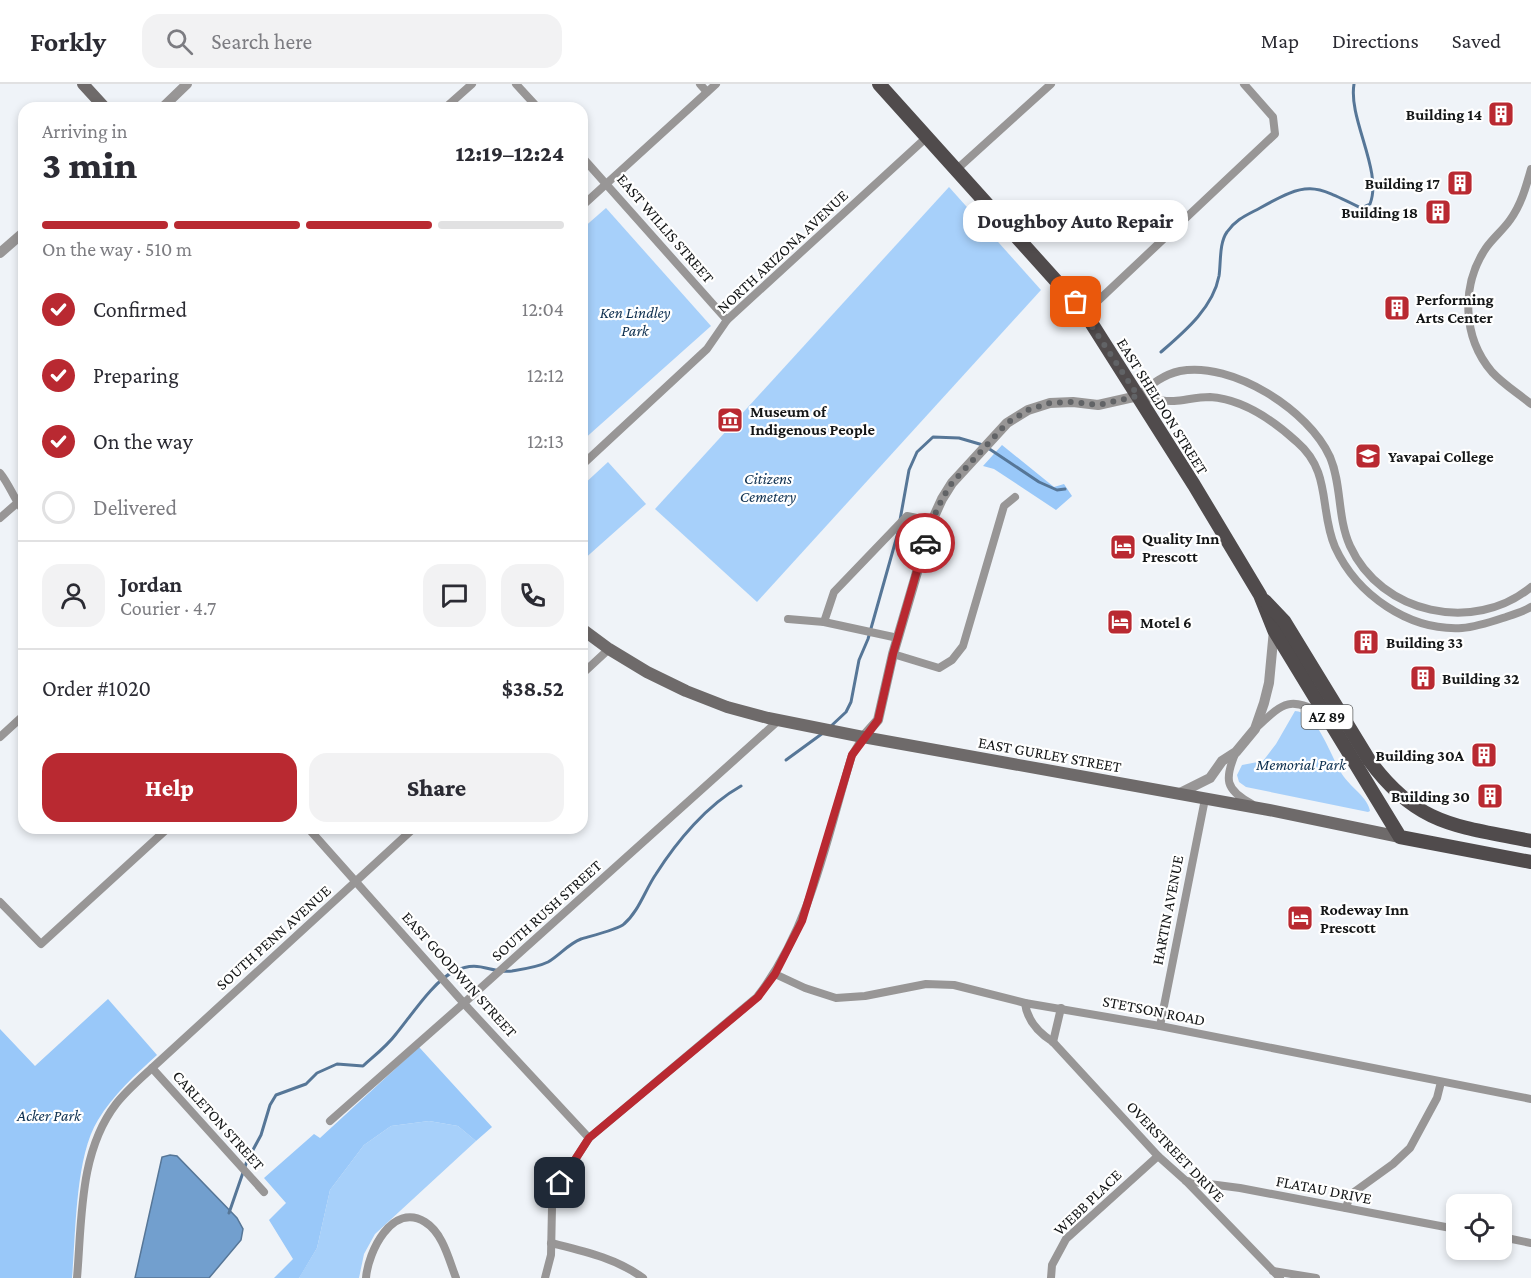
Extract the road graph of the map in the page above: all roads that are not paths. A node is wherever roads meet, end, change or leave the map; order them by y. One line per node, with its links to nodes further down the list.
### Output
1 (83, 84): 11 (main road)
2 (188, 84): 12 (street)
3 (472, 84): 13 (street)
4 (516, 84): 14 (street)
5 (700, 84): 10 (street)
6 (716, 84): 10 (street)
7 (879, 84): 15 (main road, EAST SHELDON STREET / AZ 89)
8 (1050, 84): 18 (street)
9 (1244, 84): 23 (street)
10 (707, 92): 19 (street)
11 (100, 102)
12 (168, 102)
13 (452, 102)
14 (532, 102)
15 (927, 137): 18 (main road, EAST SHELDON STREET / AZ 89); 24 (street, NORTH ARIZONA AVENUE)
16 (588, 164): 19 (street, EAST WILLIS STREET)
17 (1531, 169): 26 (street)
18 (956, 170): 23 (main road, EAST SHELDON STREET / AZ 89)
19 (606, 183): 20 (street); 24 (street, EAST WILLIS STREET)
20 (588, 200)
21 (18, 236): 22 (street)
22 (0, 253)
23 (1085, 313): 25 (main road, EAST SHELDON STREET / AZ 89)
24 (727, 320): 27 (street, NORTH ARIZONA AVENUE)
25 (1138, 396): 33 (street); 34 (street); 35 (main road, EAST SHELDON STREET / AZ 89); 36 (street)
26 (1531, 404)
27 (588, 459)
28 (0, 473): 29 (street)
29 (18, 497)
30 (1015, 497): 43 (street)
31 (18, 502): 32 (street)
32 (0, 518)
33 (932, 521): 38 (street); 41 (street)
34 (1531, 587)
35 (1260, 595): 39 (main road, EAST SHELDON STREET / AZ 89); 59 (main road, EAST SHELDON STREET / AZ 89)
36 (1531, 607)
37 (788, 619): 38 (street)
38 (824, 622): 41 (street)
39 (1274, 630): 45 (main road, EAST SHELDON STREET / AZ 89); 48 (street)
40 (588, 633): 42 (main road, EAST GURLEY STREET)
41 (898, 638): 43 (street)
42 (609, 649): 44 (street); 47 (main road, EAST GURLEY STREET)
43 (893, 654): 50 (street)
44 (588, 668)
45 (1327, 717): 48 (street); 58 (main road, EAST SHELDON STREET / AZ 89)
46 (18, 720): 49 (street)
47 (779, 720): 50 (main road, EAST GURLEY STREET); 64 (street, SOUTH RUSH STREET)
48 (1255, 729): 51 (street)
49 (0, 737)
50 (863, 737): 52 (main road, EAST GURLEY STREET); 63 (street)
51 (1236, 752): 52 (street); 54 (street)
52 (1178, 794): 53 (main road, EAST GURLEY STREET)
53 (1205, 799): 54 (main road, EAST GURLEY STREET); 67 (street, HARTIN AVENUE)
54 (1269, 810): 58 (main road, EAST GURLEY STREET)
55 (161, 834): 62 (street)
56 (314, 834): 61 (street, EAST GOODWIN STREET)
57 (408, 834): 61 (street, SOUTH PENN AVENUE)
58 (1400, 837): 60 (main road, EAST GURLEY STREET)
59 (1531, 841)
60 (1531, 862)
61 (357, 881): 64 (street, EAST GOODWIN STREET); 69 (street, SOUTH PENN AVENUE)
62 (0, 902)
63 (775, 974): 65 (street, STETSON ROAD); 73 (street)
64 (464, 1003): 72 (street, SOUTH RUSH STREET); 73 (street, EAST GOODWIN STREET)
65 (1025, 1004): 66 (street, STETSON ROAD); 68 (street, OVERSTREET DRIVE)
66 (1061, 1008): 67 (street, STETSON ROAD); 68 (street)
67 (1160, 1026): 70 (street, STETSON ROAD)
68 (1053, 1042): 74 (street, OVERSTREET DRIVE)
69 (152, 1068): 76 (street, CARLETON STREET); 83 (street, SOUTH PENN AVENUE)
70 (1441, 1082): 71 (street, STETSON ROAD); 77 (street)
71 (1531, 1099)
72 (330, 1120)
73 (589, 1138): 80 (street)
74 (1158, 1156): 75 (street, OVERSTREET DRIVE); 88 (street, WEBB PLACE)
75 (1185, 1181): 77 (street, FLATAU DRIVE); 82 (street, OVERSTREET DRIVE)
76 (264, 1192)
77 (1346, 1208): 78 (street, FLATAU DRIVE)
78 (1446, 1227)
79 (1512, 1240): 81 (street)
80 (551, 1243): 86 (street); 87 (street)
81 (1531, 1243)
82 (1273, 1271): 89 (street, OVERSTREET DRIVE); 90 (street)
83 (77, 1278)
84 (366, 1278): 85 (street)
85 (456, 1278)
86 (545, 1278)
87 (643, 1278)
88 (1051, 1278)
89 (1280, 1278)
90 (1316, 1278)

